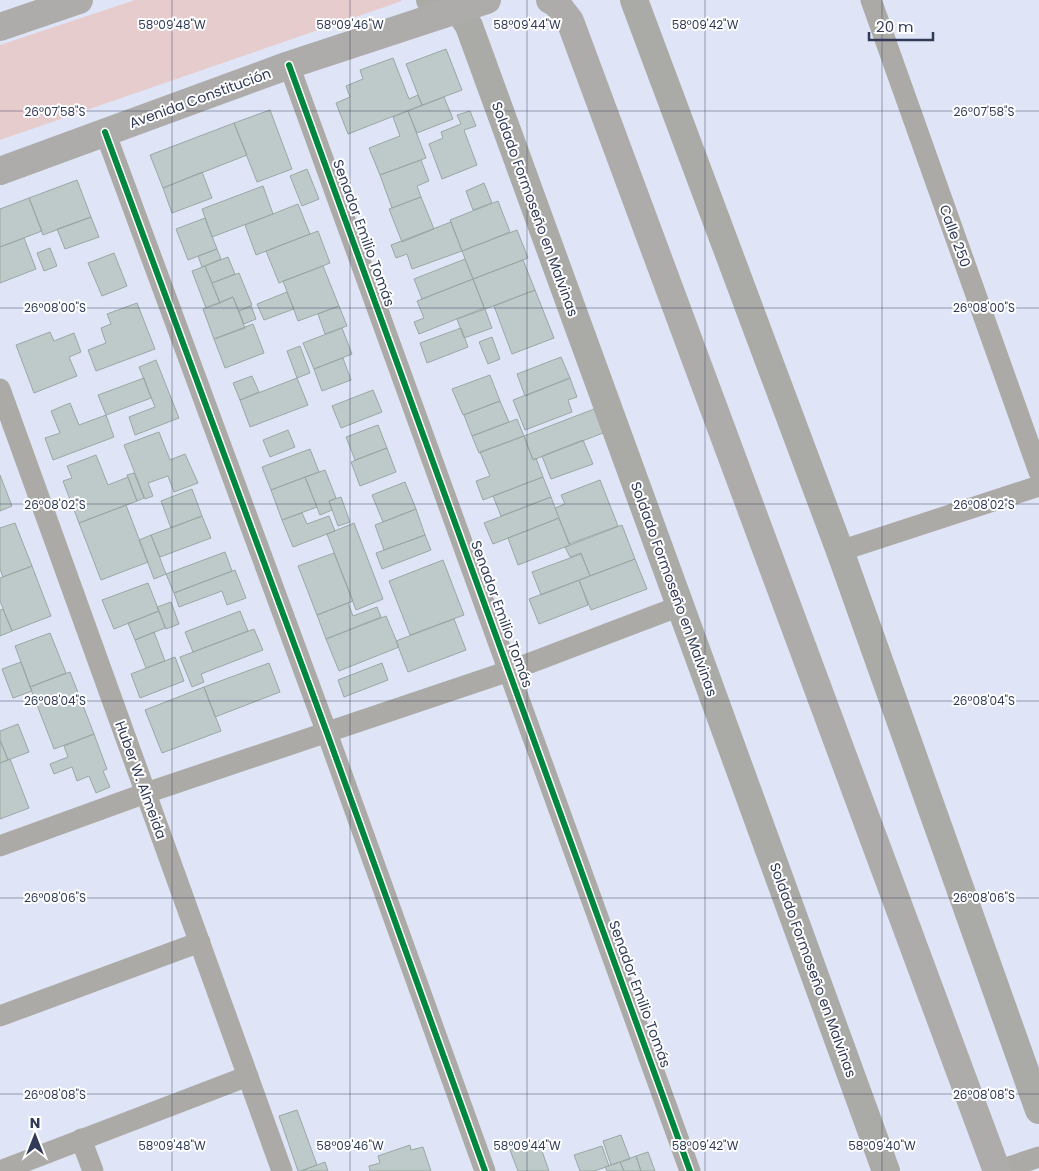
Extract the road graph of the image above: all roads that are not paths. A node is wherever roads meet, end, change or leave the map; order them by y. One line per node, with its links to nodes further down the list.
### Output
1 (79, 0): 9 (main road)
2 (430, 0): 7 (main road)
3 (487, 0): 7 (main road, Avenida Constitución)
4 (550, 0): 8 (main road)
5 (634, 0): 16 (main road)
6 (871, 0): 14 (street, Calle 250)
7 (458, 9): 10 (main road, Avenida Constitución); 17 (main road, Soldado Formoseño en Malvinas)
8 (571, 10): 34 (main road)
9 (0, 27)
10 (289, 65): 11 (main road, Avenida Constitución); 18 (street, Senador Emilio Tomás)
11 (105, 132): 12 (main road, Avenida Constitución); 19 (street)
12 (0, 171)
13 (0, 389): 20 (street, Huber W. Almeida)
14 (1039, 472)
15 (1039, 486): 16 (street)
16 (840, 551): 25 (main road)
17 (680, 606): 18 (street); 33 (main road, Soldado Formoseño en Malvinas)
18 (509, 671): 19 (street); 32 (street, Senador Emilio Tomás)
19 (327, 733): 20 (street); 31 (street)
20 (146, 793): 21 (street); 22 (street, Huber W. Almeida)
21 (0, 846)
22 (200, 942): 23 (street); 24 (street, Huber W. Almeida)
23 (0, 1016)
24 (248, 1076): 26 (street); 30 (street, Huber W. Almeida)
25 (1039, 1110)
26 (81, 1140): 28 (street); 29 (street)
27 (1039, 1157): 34 (street)
28 (0, 1171)
29 (93, 1171)
30 (282, 1171)
31 (485, 1171)
32 (690, 1171)
33 (886, 1171)
34 (997, 1171)

